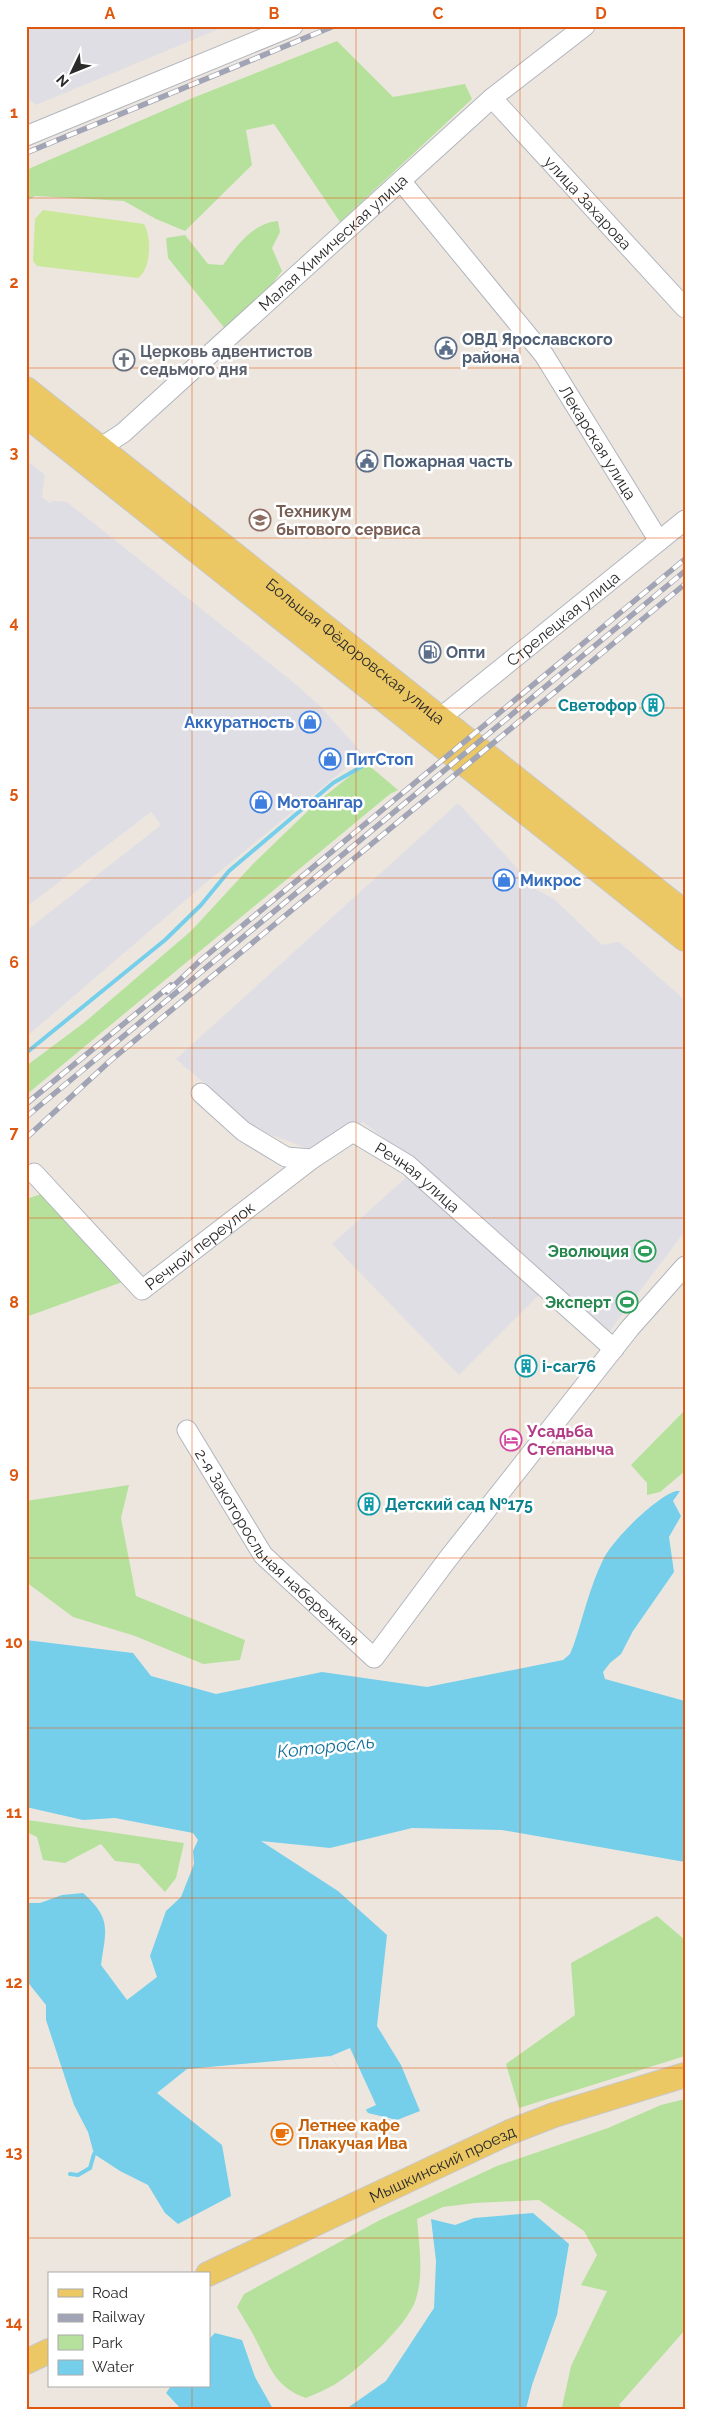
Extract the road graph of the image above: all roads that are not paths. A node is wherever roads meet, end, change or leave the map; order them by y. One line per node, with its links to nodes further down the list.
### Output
1 (293, 26): 4 (street)
2 (585, 26): 3 (street, Малая Химическая улица)
3 (492, 98): 5 (street, Малая Химическая улица); 6 (street, улица Захарова)
4 (30, 129)
5 (401, 182): 9 (street, Малая Химическая улица); 11 (street, Лекарская улица)
6 (685, 308)
7 (26, 389): 9 (main road, Большая Фёдоровская улица)
8 (26, 415): 9 (main road, Большая Фёдоровская улица)
9 (91, 453): 12 (main road, Большая Фёдоровская улица); 14 (main road, Большая Фёдоровская улица)
10 (685, 520): 11 (street, Стрелецкая улица)
11 (659, 541): 12 (street, Стрелецкая улица)
12 (440, 718): 13 (main road, Большая Фёдоровская улица)
13 (685, 913)
14 (685, 939)
15 (201, 1093): 16 (street)
16 (312, 1160): 17 (street, Речной переулок); 19 (street, Речная улица)
17 (34, 1173)
18 (685, 1266): 19 (street)
19 (614, 1349): 20 (street, 2-я Закоторосльная набережная)
20 (187, 1430)
21 (685, 2075): 22 (main road, Мышкинский проезд)
22 (210, 2273)
23 (48, 2351): 24 (main road)
24 (26, 2362)

